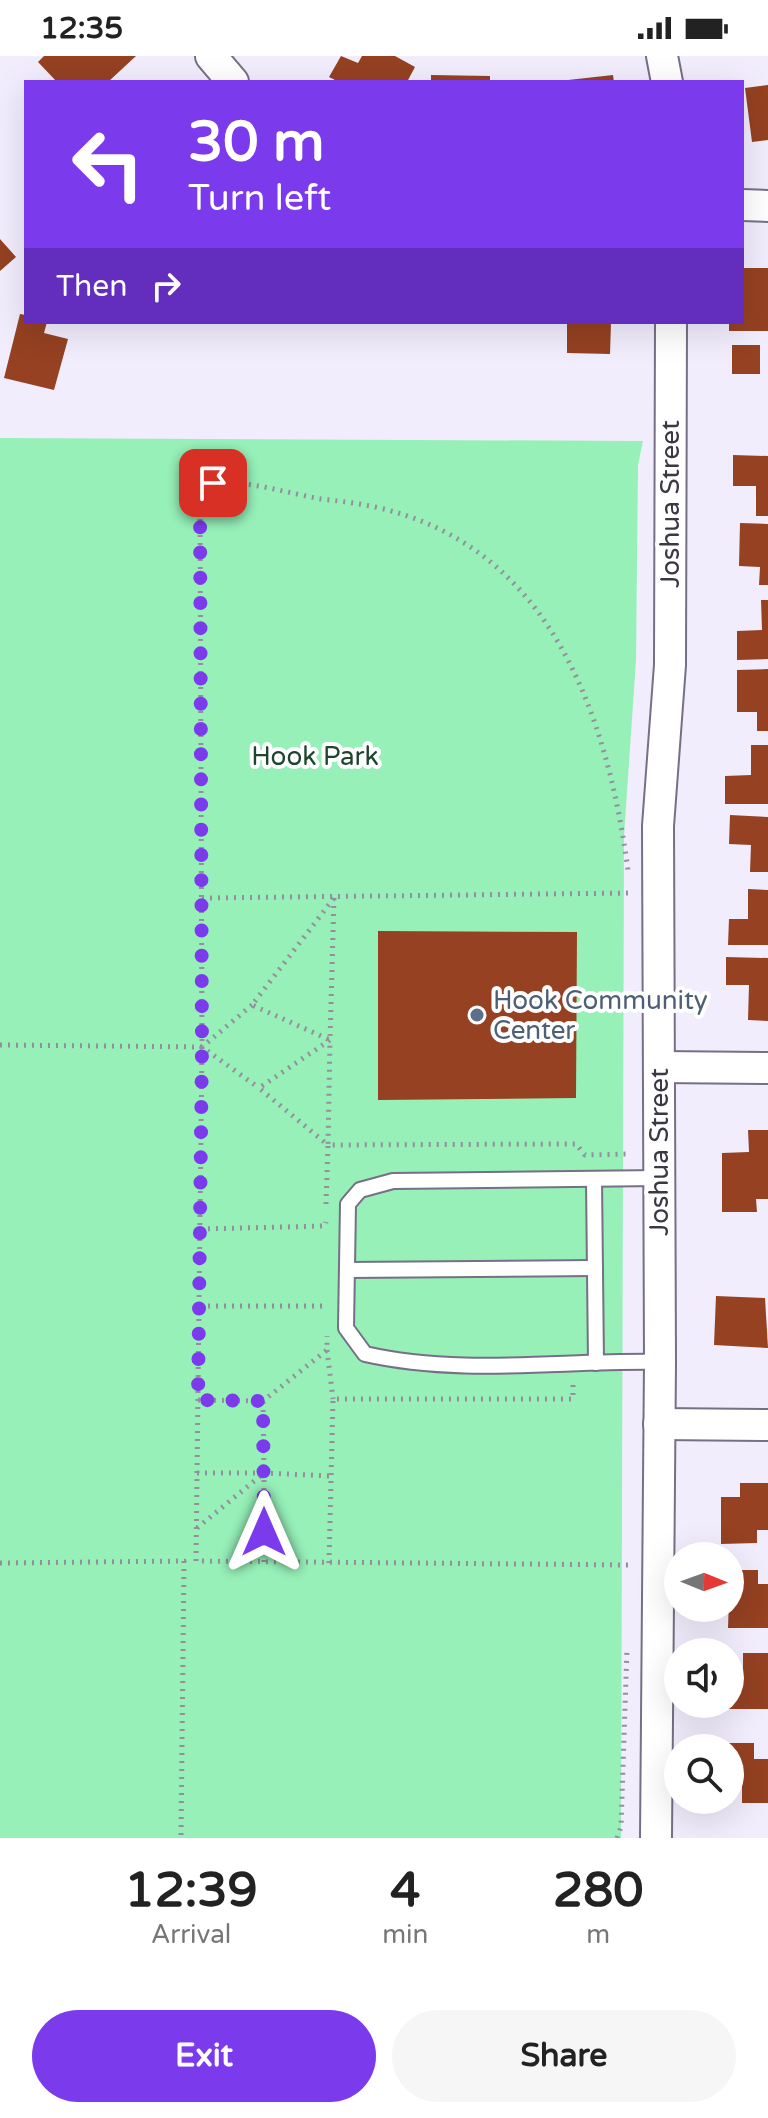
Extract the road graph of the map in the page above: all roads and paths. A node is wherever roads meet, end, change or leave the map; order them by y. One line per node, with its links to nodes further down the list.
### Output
1 (211, 56): 3 (street)
2 (662, 56): 4 (street)
3 (231, 80)
4 (667, 80)
5 (744, 205): 6 (street)
6 (768, 206)
7 (671, 324): 16 (street, Joshua Street)
8 (631, 893): 9 (path); 10 (path); 11 (path)
9 (202, 898): 10 (path); 15 (path)
10 (334, 898): 12 (path); 13 (path)
11 (631, 908)
12 (252, 1005): 13 (path); 15 (path)
13 (330, 1040): 18 (path); 20 (path)
14 (0, 1045): 15 (path)
15 (202, 1047): 18 (path); 25 (path)
16 (659, 1067): 17 (street); 23 (street, Joshua Street)
17 (768, 1068)
18 (259, 1088): 20 (path)
19 (630, 1138): 21 (path)
20 (328, 1145): 21 (path); 25 (path)
21 (629, 1154): 22 (path)
22 (629, 1178): 23 (lane); 24 (lane)
23 (659, 1178): 30 (street, Joshua Street)
24 (594, 1179): 26 (lane); 27 (lane)
25 (200, 1229): 28 (path)
26 (595, 1268): 27 (lane); 31 (lane)
27 (347, 1270): 31 (lane)
28 (200, 1306): 29 (path); 34 (path)
29 (327, 1350): 33 (path); 35 (path)
30 (660, 1362): 31 (lane); 36 (street, Joshua Street)
31 (596, 1363)
32 (573, 1376): 33 (path)
33 (333, 1399): 40 (path)
34 (198, 1400): 35 (path); 38 (path)
35 (263, 1401): 39 (path)
36 (659, 1424): 37 (street); 53 (street, Joshua Street)
37 (768, 1425)
38 (197, 1473): 39 (path); 41 (path)
39 (264, 1473): 40 (path); 41 (path); 45 (path)
40 (331, 1476): 47 (path)
41 (196, 1529): 44 (path)
42 (630, 1550): 48 (path)
43 (184, 1561): 44 (path); 46 (path); 51 (path)
44 (196, 1561): 45 (path)
45 (264, 1562): 47 (path)
46 (0, 1563)
47 (329, 1563): 48 (path)
48 (630, 1565): 49 (path)
49 (629, 1581)
50 (627, 1642): 52 (path)
51 (181, 1838)
52 (619, 1838)
53 (656, 1838)

